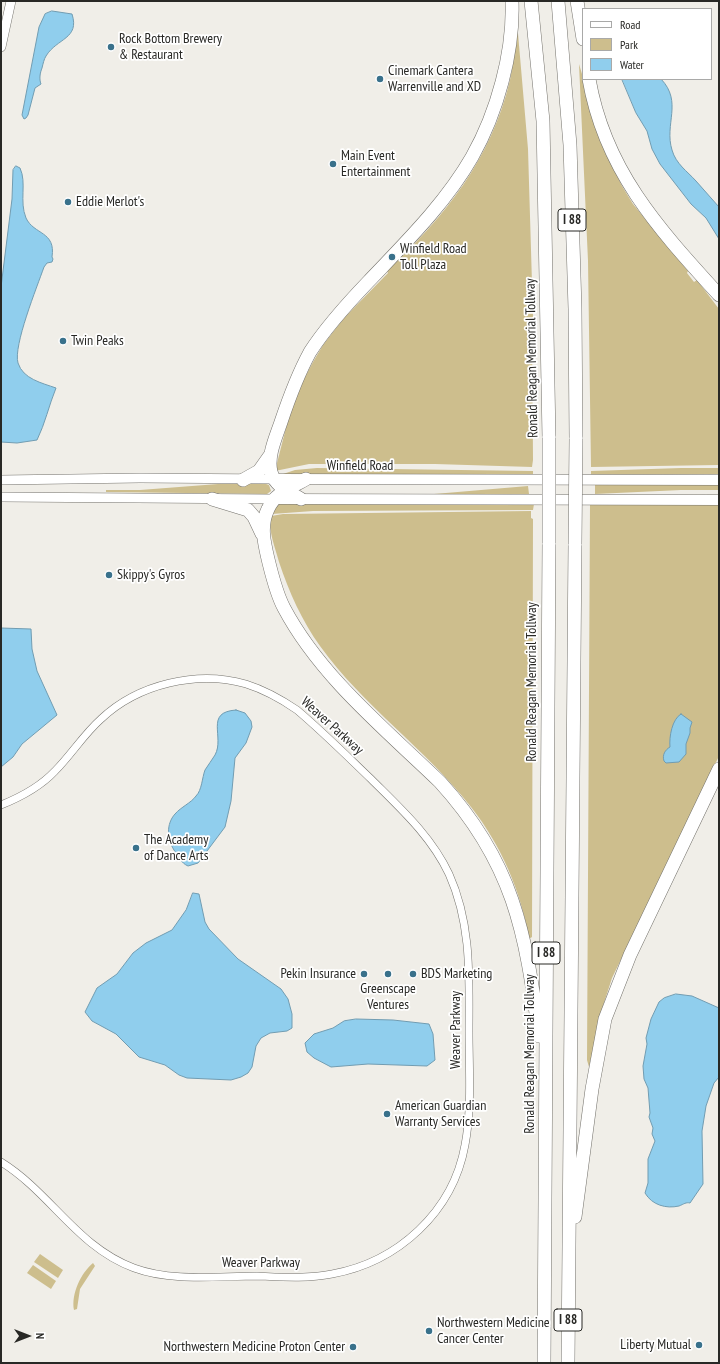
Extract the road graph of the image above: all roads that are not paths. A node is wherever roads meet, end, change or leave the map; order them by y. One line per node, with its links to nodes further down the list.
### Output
1 (11, 1): 7 (street)
2 (512, 1): 10 (highway)
3 (531, 1): 27 (highway, Ronald Reagan Memorial Tollway / I 88, bridge)
4 (558, 1): 29 (highway, I 88, bridge)
5 (577, 1): 6 (highway)
6 (582, 32)
7 (1, 47)
8 (589, 80): 9 (highway)
9 (719, 295)
10 (271, 454): 14 (highway); 15 (highway)
11 (1, 476): 12 (street)
12 (18, 479): 13 (street, Winfield Road); 14 (street, Winfield Road)
13 (1, 480)
14 (243, 480): 15 (street, Winfield Road)
15 (275, 480): 16 (main road, Winfield Road); 18 (highway)
16 (306, 480): 17 (main road, Winfield Road); 18 (highway)
17 (719, 480)
18 (286, 490): 21 (highway); 22 (highway)
19 (1, 497): 20 (street)
20 (212, 499): 21 (street); 24 (highway)
21 (274, 499): 22 (main road); 24 (highway)
22 (301, 499): 23 (main road)
23 (719, 500)
24 (262, 534): 27 (highway)
25 (719, 769): 29 (highway)
26 (1, 804): 28 (street, Weaver Parkway)
27 (545, 1090): 30 (highway, Ronald Reagan Memorial Tollway / I 88)
28 (1, 1162)
29 (568, 1276): 31 (highway, I 88)
30 (544, 1363)
31 (568, 1363)

